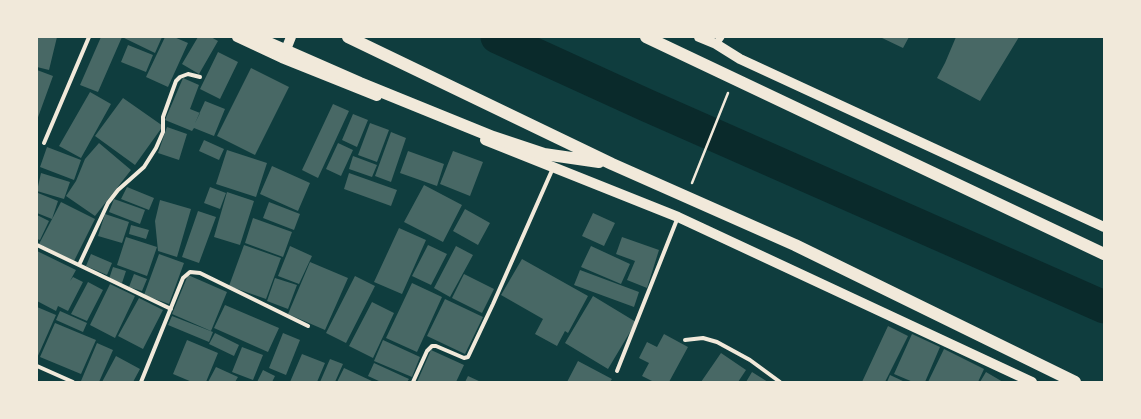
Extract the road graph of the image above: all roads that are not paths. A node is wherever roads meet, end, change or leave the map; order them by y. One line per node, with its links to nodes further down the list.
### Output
1 (89, 37): 11 (street)
2 (237, 37): 9 (main road)
3 (256, 37): 12 (highway)
4 (291, 37): 9 (main road)
5 (348, 37): 12 (highway)
6 (646, 37): 17 (highway)
7 (699, 37): 8 (main road)
8 (718, 41): 15 (main road)
9 (282, 58): 13 (main road)
10 (200, 77): 18 (street)
11 (44, 143)
12 (612, 164): 29 (highway)
13 (553, 167): 14 (main road); 26 (street)
14 (678, 217): 23 (street); 28 (main road)
15 (1104, 227)
16 (37, 245): 18 (street)
17 (1104, 254)
18 (79, 265): 19 (street)
19 (171, 309): 20 (street); 25 (street)
20 (308, 326)
21 (685, 340): 27 (street)
22 (37, 366): 24 (street)
23 (617, 371)
24 (74, 382)
25 (141, 382)
26 (413, 382)
27 (780, 382)
28 (1032, 382)
29 (1075, 382)

